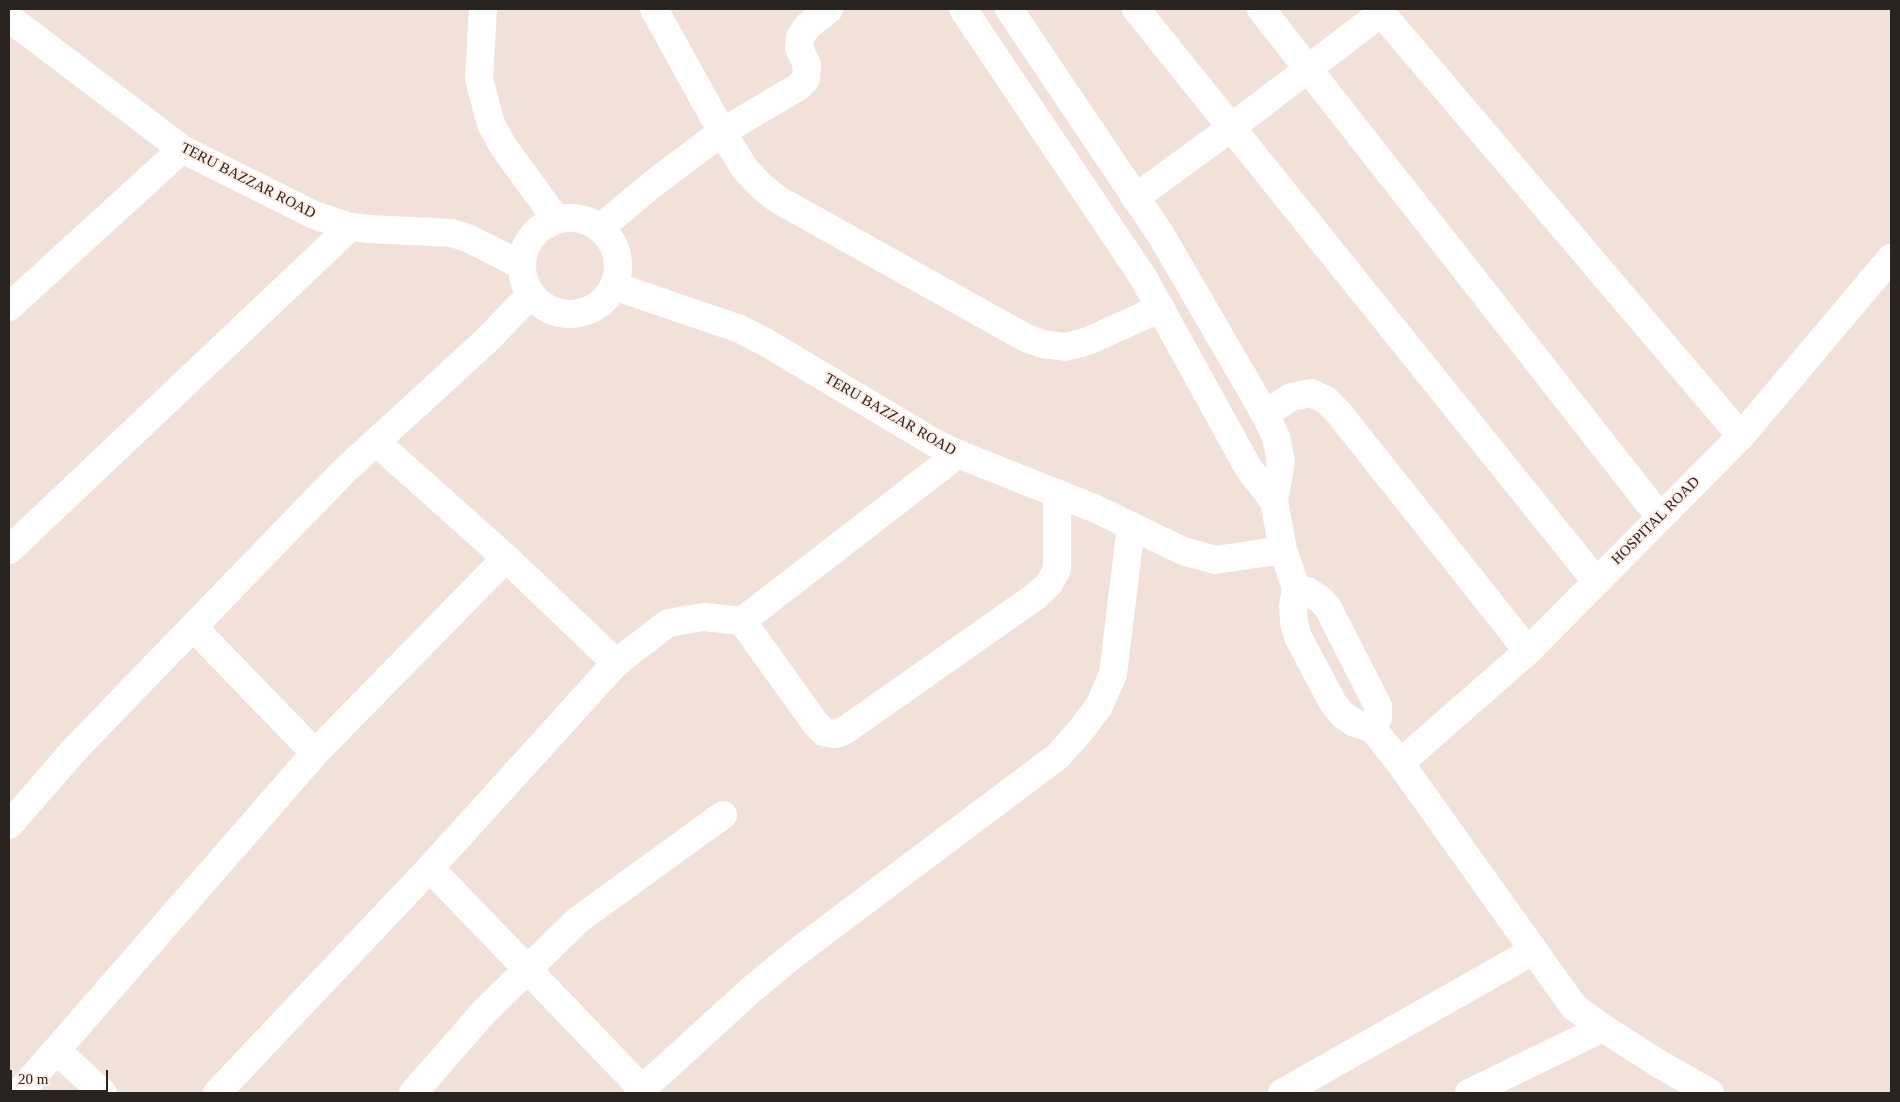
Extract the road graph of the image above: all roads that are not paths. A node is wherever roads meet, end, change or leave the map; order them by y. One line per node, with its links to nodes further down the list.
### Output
1 (483, 9): 15 (street)
2 (654, 9): 12 (street)
3 (829, 9): 12 (street)
4 (963, 9): 23 (street)
5 (1009, 9): 14 (street)
6 (1136, 9): 11 (street)
7 (1261, 9): 10 (street)
8 (1380, 11): 10 (street); 25 (street)
9 (9, 18): 13 (street, TERU BAZZAR ROAD)
10 (1308, 69): 11 (street); 30 (street)
11 (1232, 127): 14 (street); 35 (street)
12 (722, 132): 17 (street); 23 (street)
13 (182, 149): 16 (street, TERU BAZZAR ROAD); 22 (street)
14 (1135, 198): 24 (street)
15 (556, 219): 17 (street); 19 (street)
16 (350, 227): 19 (street, TERU BAZZAR ROAD); 32 (street)
17 (600, 228): 20 (street)
18 (1891, 258): 25 (street, HOSPITAL ROAD)
19 (521, 264): 21 (street)
20 (614, 286): 21 (street); 27 (street, TERU BAZZAR ROAD)
21 (530, 294): 26 (street)
22 (9, 307)
23 (1161, 308): 29 (street)
24 (1265, 414): 29 (street); 39 (street)
25 (1741, 436): 30 (street, HOSPITAL ROAD)
26 (376, 442): 34 (street); 38 (street)
27 (958, 454): 28 (street, TERU BAZZAR ROAD); 37 (street)
28 (1057, 493): 31 (street, TERU BAZZAR ROAD); 37 (street)
29 (1274, 501): 33 (street)
30 (1660, 517): 35 (street, HOSPITAL ROAD)
31 (1131, 526): 33 (street, TERU BAZZAR ROAD); 51 (street)
32 (9, 550)
33 (1283, 550): 36 (street)
34 (506, 558): 40 (street); 42 (street)
35 (1596, 581): 39 (street, HOSPITAL ROAD)
36 (1296, 588): 41 (street); 41 (street)
37 (742, 621): 40 (street)
38 (193, 627): 42 (street); 45 (street)
39 (1528, 651): 43 (street, HOSPITAL ROAD)
40 (616, 663): 46 (street)
41 (1373, 729): 43 (street)
42 (316, 753): 50 (street)
43 (1400, 763): 47 (street)
44 (723, 815): 48 (street)
45 (9, 825)
46 (430, 868): 48 (street); 54 (street)
47 (1533, 951): 49 (street); 56 (street)
48 (527, 970): 51 (street); 55 (street)
49 (1603, 1028): 57 (street); 58 (street)
50 (57, 1051): 52 (street); 53 (street)
51 (642, 1092)
52 (19, 1093)
53 (103, 1093)
54 (217, 1093)
55 (413, 1093)
56 (1282, 1093)
57 (1469, 1093)
58 (1710, 1093)

